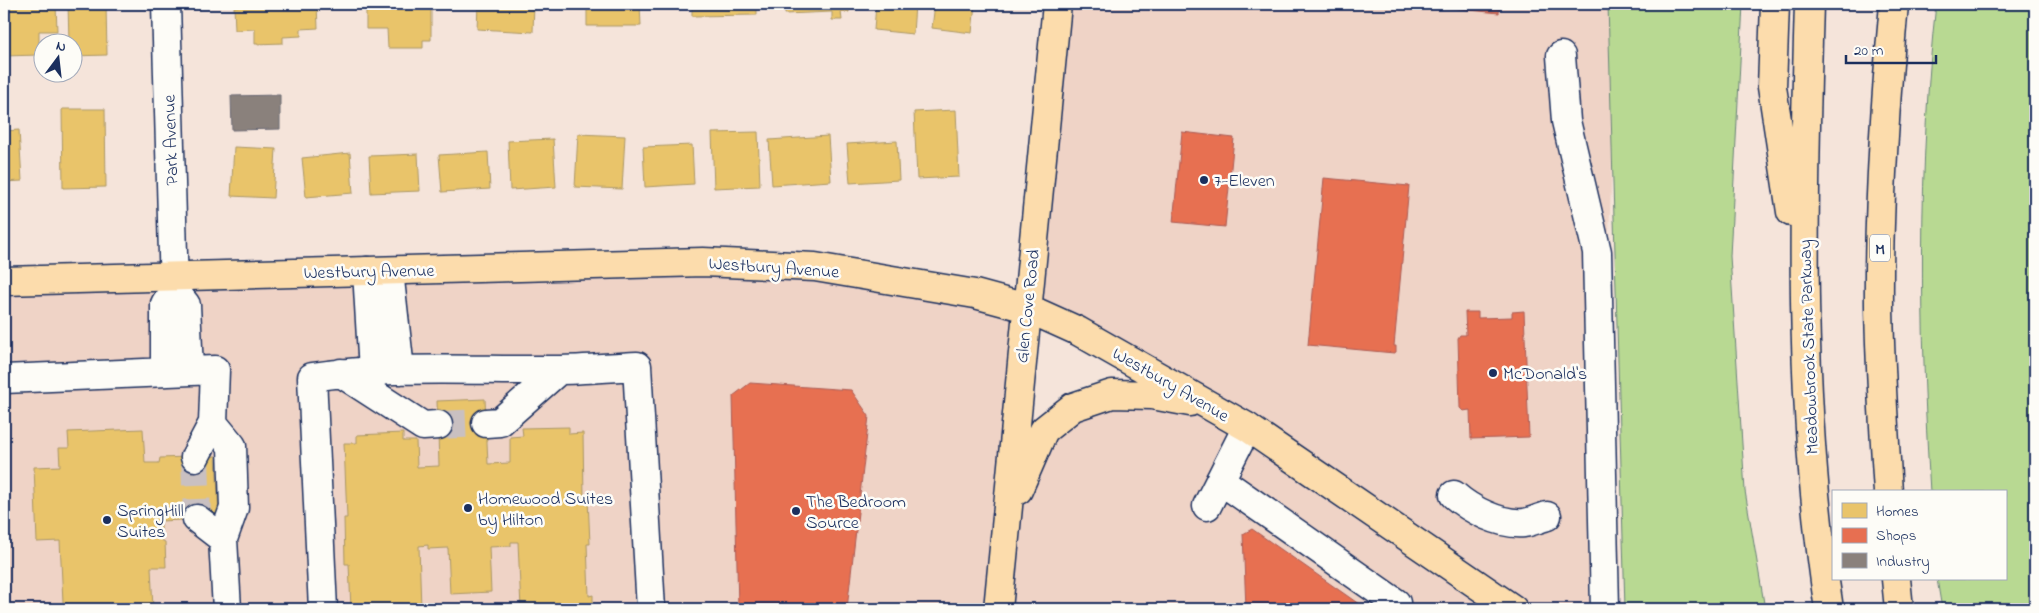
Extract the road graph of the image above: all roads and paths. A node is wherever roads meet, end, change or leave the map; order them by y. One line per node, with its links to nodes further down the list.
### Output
1 (166, 4): 11 (street, Park Avenue)
2 (1057, 4): 13 (main road, Glen Cove Road)
3 (1775, 4): 12 (main road)
4 (1809, 4): 8 (main road)
5 (1823, 4): 8 (main road)
6 (1894, 4): 27 (main road, M)
7 (1561, 56): 41 (street)
8 (1807, 83): 12 (main road, Meadowbrook State Parkway)
9 (378, 271): 11 (main road, Westbury Avenue); 13 (main road, Westbury Avenue); 15 (street); 17 (street)
10 (4, 281): 11 (main road, Westbury Avenue)
11 (174, 283): 14 (street)
12 (1804, 302): 42 (main road, Meadowbrook State Parkway)
13 (1027, 308): 20 (main road, Westbury Avenue); 30 (main road, Glen Cove Road)
14 (177, 370): 19 (street); 21 (street)
15 (400, 370): 16 (street); 17 (street)
16 (560, 370): 22 (street); 38 (street)
17 (373, 372): 18 (street)
18 (341, 373): 23 (street); 37 (street)
19 (4, 379)
20 (1207, 404): 24 (main road, Westbury Avenue); 30 (main road)
21 (213, 423): 25 (street); 33 (street)
22 (486, 423)
23 (438, 425)
24 (1248, 427): 26 (street); 40 (main road, Westbury Avenue)
25 (194, 457)
26 (1220, 480): 29 (street); 35 (street)
27 (1888, 490)
28 (1454, 494): 31 (street)
29 (1207, 506)
30 (1009, 510): 39 (main road, Glen Cove Road)
31 (1547, 516)
32 (197, 519): 33 (street)
33 (223, 539): 36 (street)
34 (1896, 580): 43 (main road)
35 (1396, 603)
36 (227, 609)
37 (324, 609)
38 (650, 609)
39 (998, 609)
40 (1513, 609)
41 (1605, 609)
42 (1829, 609)
43 (1900, 609)

